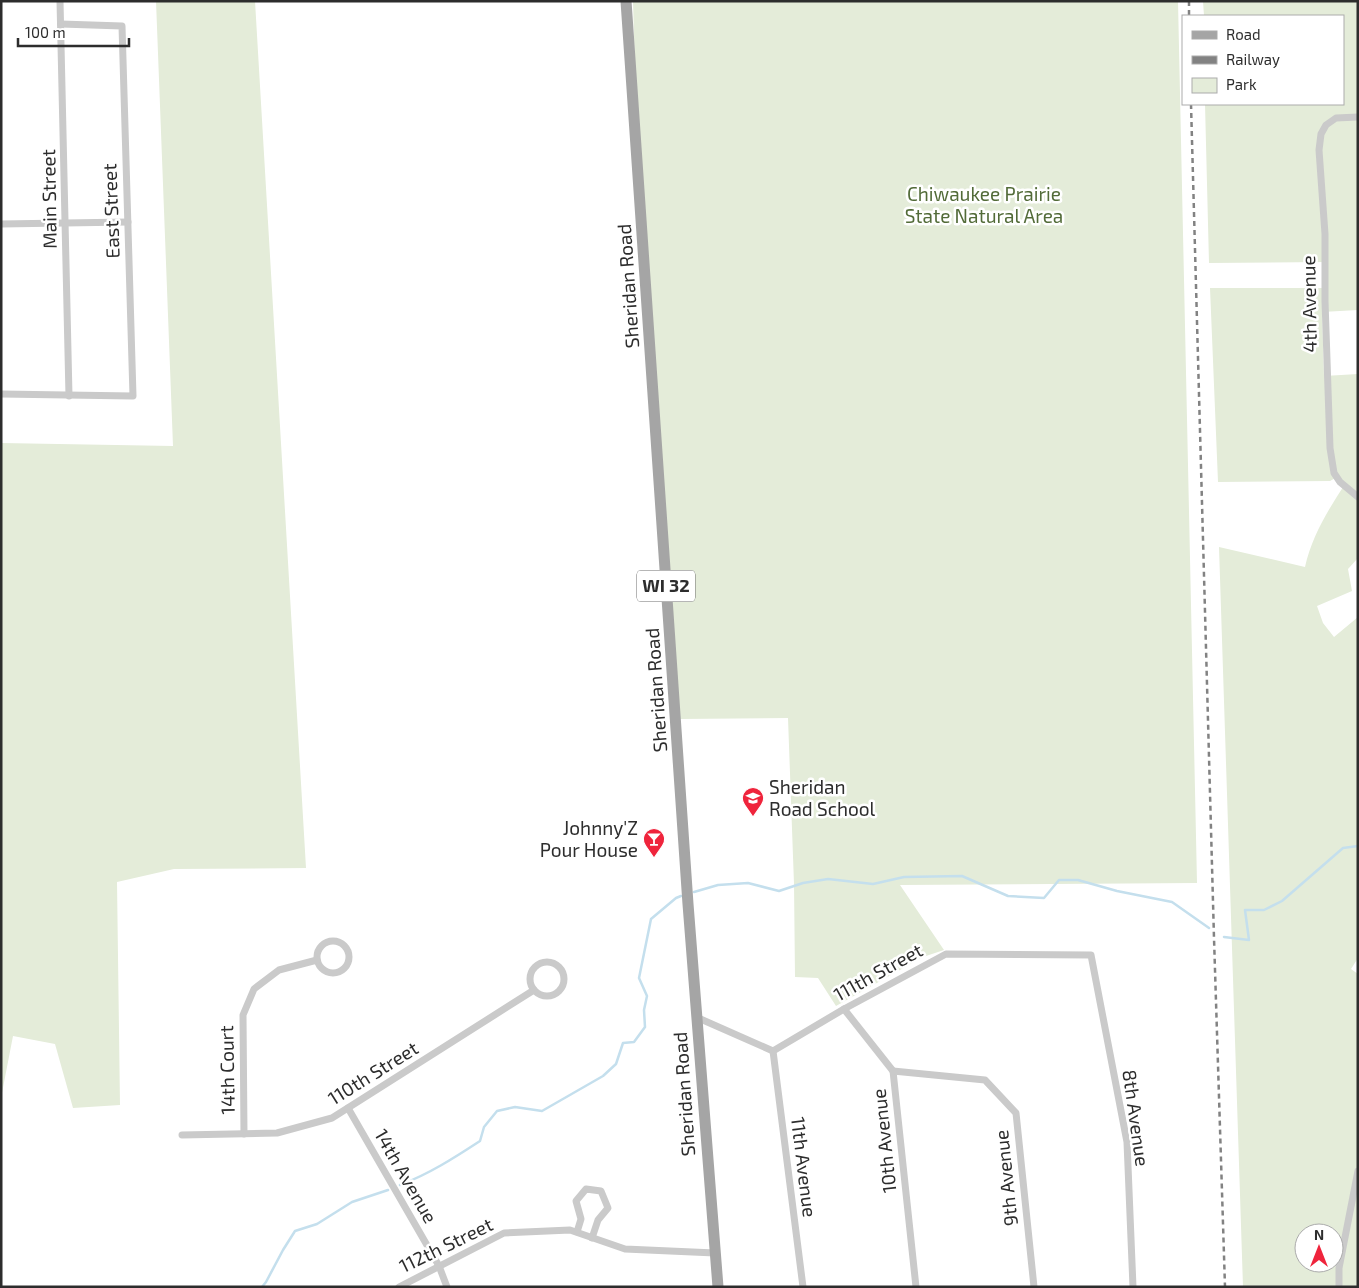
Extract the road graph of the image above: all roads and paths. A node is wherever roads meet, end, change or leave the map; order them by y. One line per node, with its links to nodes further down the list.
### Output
1 (60, 1): 3 (street, Main Street)
2 (626, 1): 15 (main road, Sheridan Road / WI 32)
3 (61, 24): 5 (street, East Street); 6 (street, Main Street)
4 (1358, 117): 10 (street, 4th Avenue)
5 (128, 222): 6 (street); 9 (street, East Street)
6 (66, 223): 7 (street); 9 (street, Main Street)
7 (1, 224)
8 (1, 394): 9 (street)
9 (69, 396)
10 (1358, 497)
11 (1091, 955): 14 (street, 111th Street); 32 (street, 8th Avenue)
12 (317, 960): 12 (street); 19 (street, 14th Court)
13 (534, 990): 13 (street); 18 (street, 110th Street)
14 (844, 1009): 16 (street, 111th Street); 17 (street, 10th Avenue)
15 (696, 1017): 16 (street); 24 (main road, Sheridan Road / WI 32)
16 (772, 1051): 29 (street, 11th Avenue)
17 (893, 1071): 30 (street, 10th Avenue); 31 (street, 9th Avenue)
18 (348, 1108): 19 (street, 110th Street); 25 (street, 14th Avenue)
19 (244, 1134): 20 (street, 110th Street)
20 (182, 1136)
21 (1358, 1171): 33 (street)
22 (576, 1232): 23 (street, 112th Street); 23 (street); 25 (street, 112th Street)
23 (592, 1238): 24 (street, 112th Street)
24 (715, 1253): 28 (main road, Sheridan Road / WI 32)
25 (439, 1266): 26 (street, 112th Street); 27 (street, 14th Avenue)
26 (399, 1287)
27 (447, 1287)
28 (718, 1287)
29 (802, 1287)
30 (916, 1287)
31 (1034, 1287)
32 (1134, 1287)
33 (1339, 1287)

